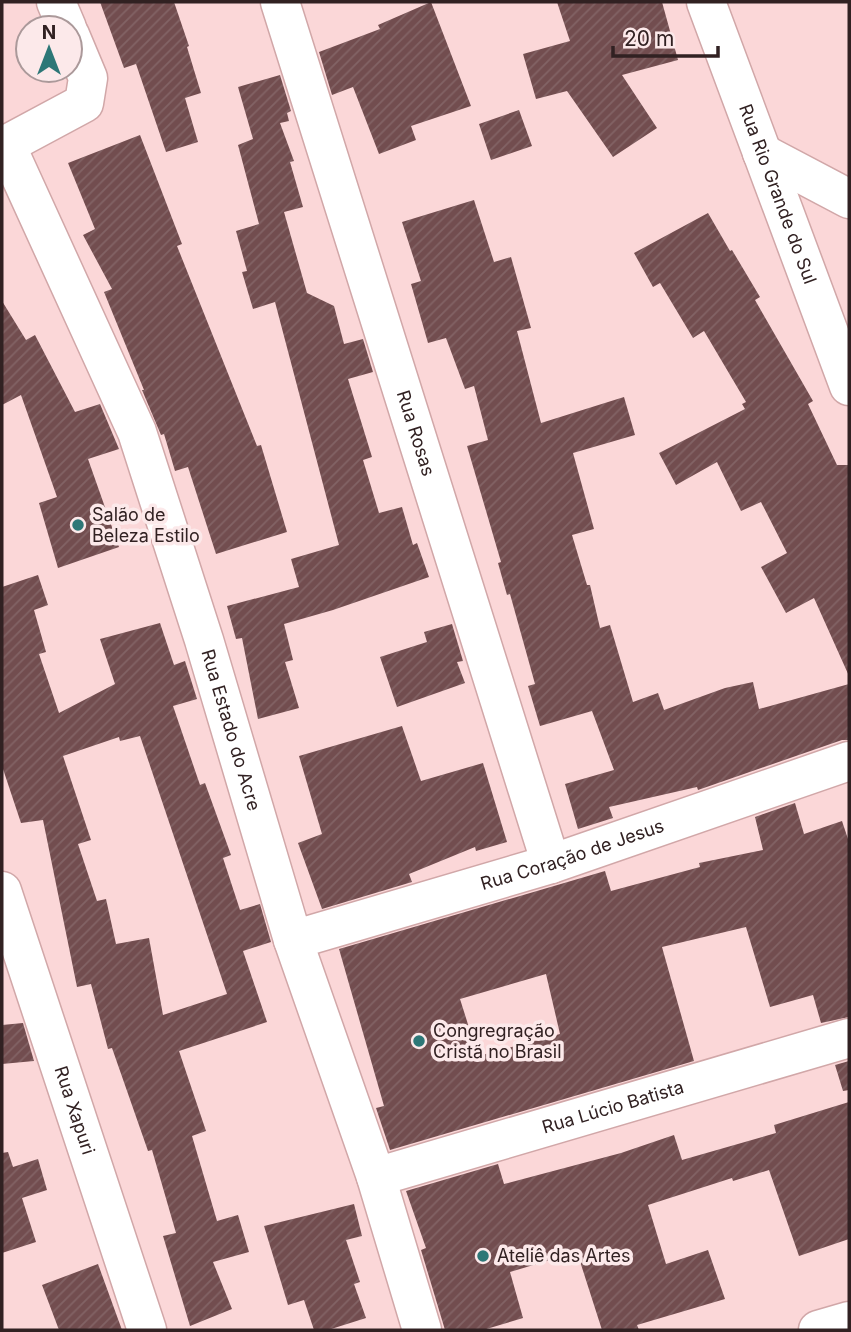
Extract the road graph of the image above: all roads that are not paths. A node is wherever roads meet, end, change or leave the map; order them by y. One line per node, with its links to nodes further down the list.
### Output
1 (280, 2): 9 (street, Rua Rosas)
2 (706, 2): 5 (street, Rua Rio Grande do Sul)
3 (84, 68): 4 (street)
4 (4, 146): 11 (street, Rua Estado do Acre)
5 (762, 153): 6 (street); 7 (street, Rua Rio Grande do Sul)
6 (849, 199)
7 (849, 386)
8 (849, 761): 9 (street, Rua Coração de Jesus)
9 (551, 864): 11 (street, Rua Coração de Jesus)
10 (2, 891): 15 (street, Rua Xapuri)
11 (293, 940): 13 (street, Rua Estado do Acre)
12 (849, 1038): 13 (street, Rua Lúcio Batista)
13 (376, 1177): 16 (street, Rua Estado do Acre)
14 (849, 1321): 17 (street)
15 (147, 1330)
16 (422, 1330)
17 (818, 1330)

